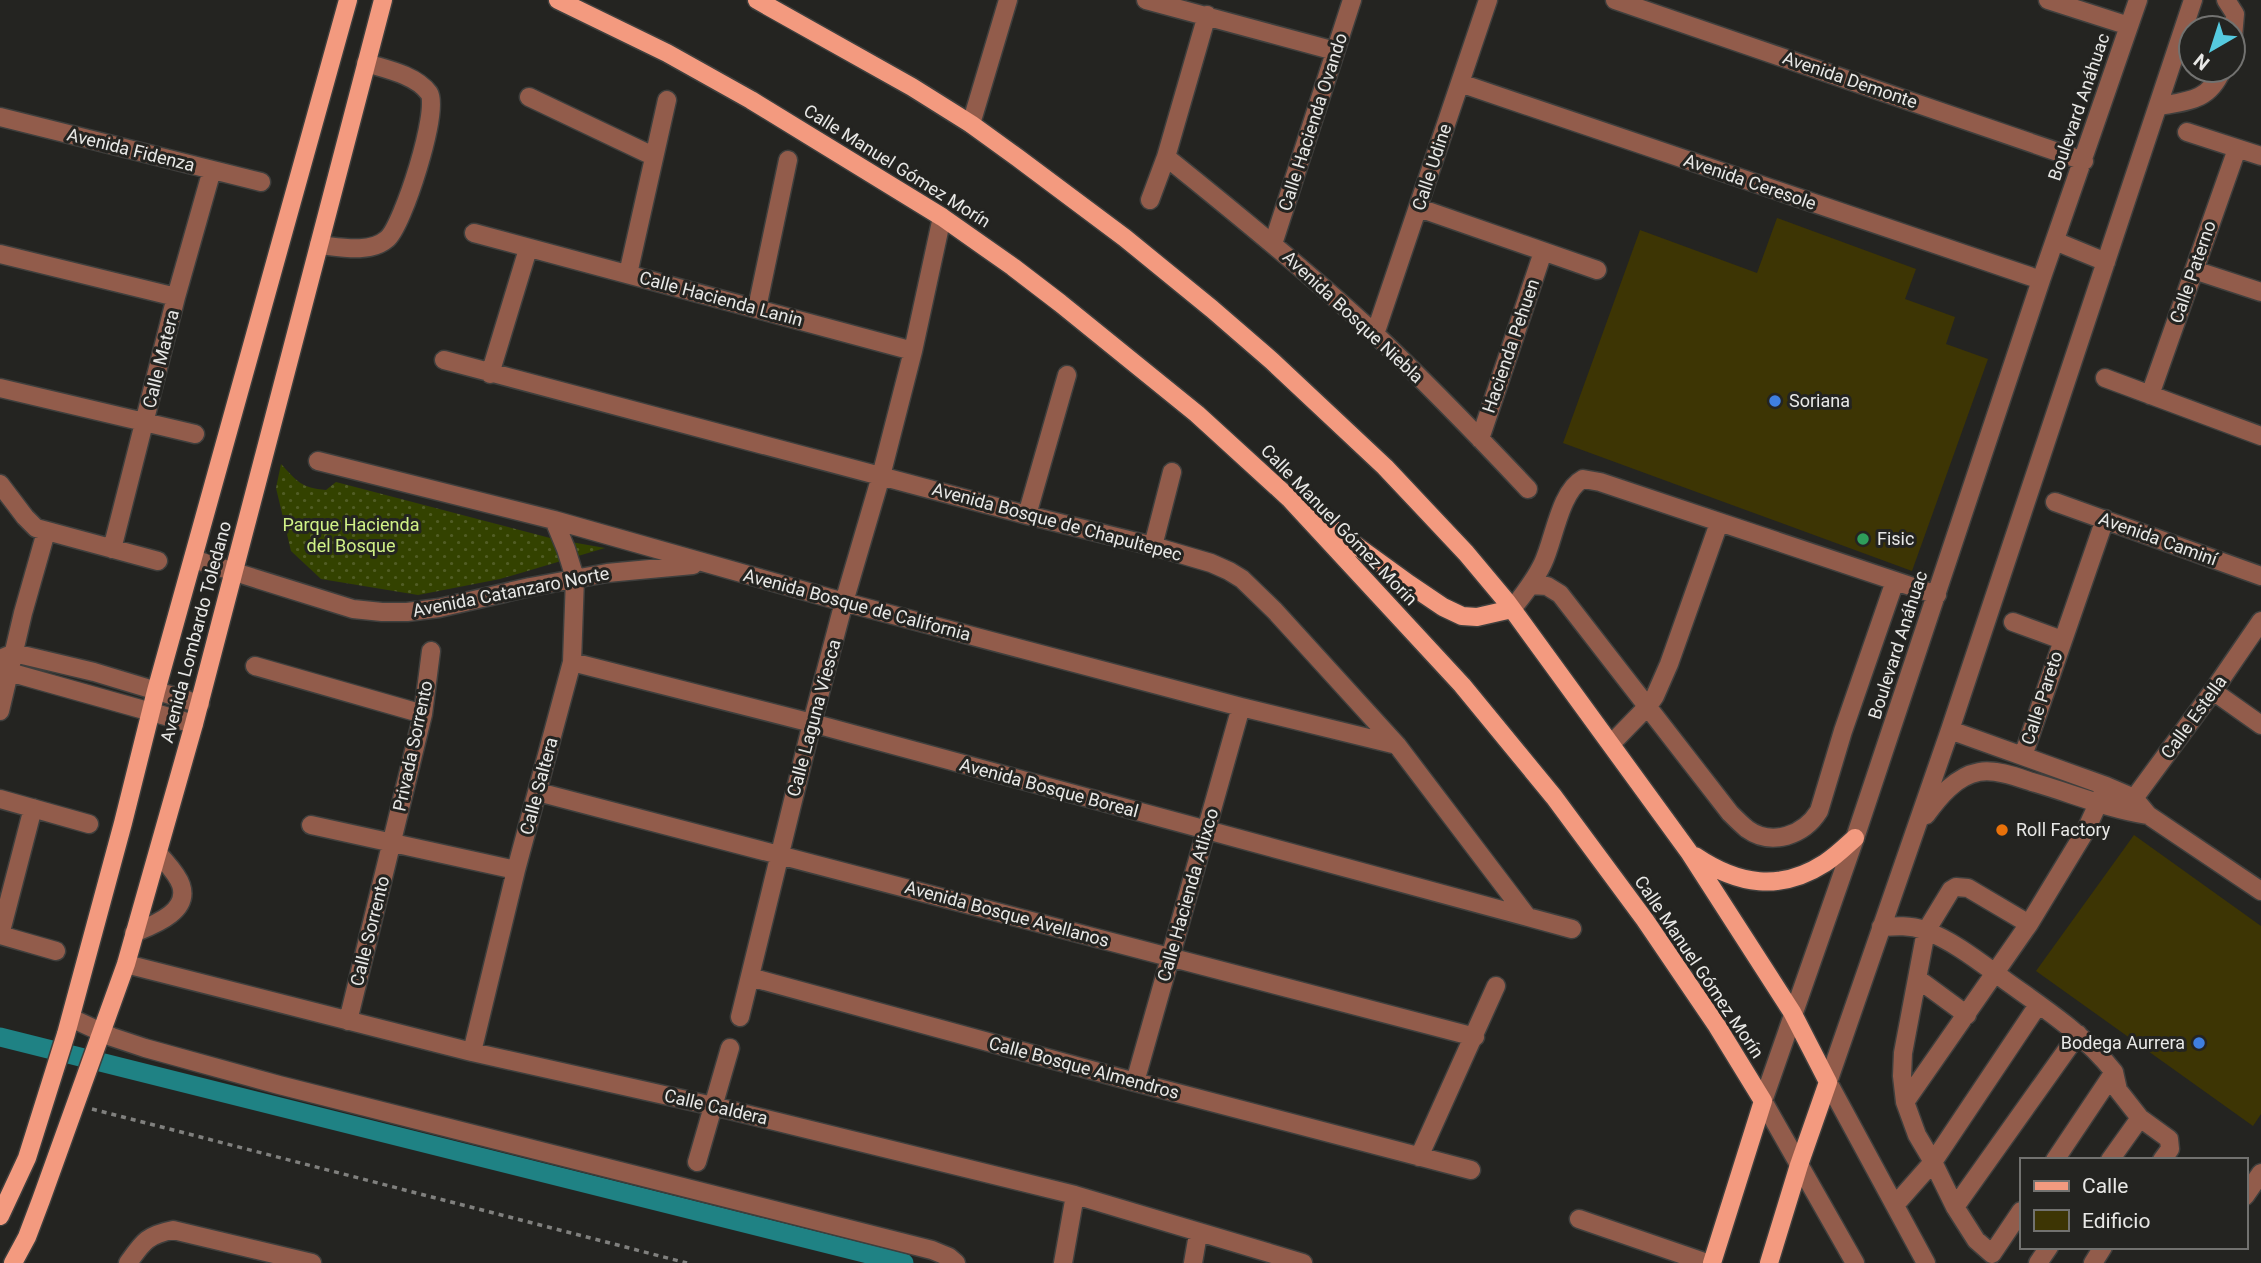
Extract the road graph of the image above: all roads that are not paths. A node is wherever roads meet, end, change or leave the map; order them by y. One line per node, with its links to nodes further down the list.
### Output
1 (348, 0): 77 (main road, Avenida Lombardo Toledano)
2 (383, 0): 16 (main road, Avenida Lombardo Toledano)
3 (558, 0): 35 (main road, Calle Manuel Gómez Morín)
4 (757, 0): 23 (main road)
5 (1009, 0): 23 (street)
6 (1146, 0): 13 (street)
7 (1352, 0): 15 (street, Calle Hacienda Ovando)
8 (1489, 0): 17 (street, Calle Udine)
9 (1615, 0): 30 (street, Avenida Demonte)
10 (2048, 0): 14 (street)
11 (2138, 0): 14 (street, Boulevard Anáhuac)
12 (2193, 0): 21 (street)
13 (1207, 15): 15 (street); 28 (street)
14 (2129, 26): 30 (street, Boulevard Anáhuac)
15 (1335, 51): 38 (street, Calle Hacienda Ovando)
16 (366, 63): 39 (main road, Avenida Lombardo Toledano); 39 (street)
17 (1460, 83): 34 (street, Calle Udine); 47 (street, Avenida Ceresole)
18 (2214, 84): 21 (street)
19 (528, 97): 26 (street)
20 (667, 100): 26 (street)
21 (2159, 106): 43 (street)
22 (0, 117): 31 (street, Avenida Fidenza)
23 (971, 124): 87 (main road)
24 (2187, 132): 25 (street)
25 (2237, 149): 27 (street); 45 (street, Calle Paterno)
26 (653, 156): 46 (street)
27 (2261, 156)
28 (1166, 157): 33 (street); 38 (street, Avenida Bosque Niebla)
29 (789, 160): 50 (street)
30 (2084, 160): 37 (street, Boulevard Anáhuac)
31 (212, 170): 32 (street, Avenida Fidenza); 49 (street, Calle Matera)
32 (261, 182)
33 (1150, 201)
34 (1419, 208): 41 (street); 51 (street, Calle Udine)
35 (942, 217): 52 (street, Calle Laguna Viesca); 68 (main road, Calle Manuel Gómez Morín)
36 (474, 233): 40 (street, Calle Hacienda Lanin)
37 (2055, 241): 43 (street); 47 (street, Boulevard Anáhuac)
38 (1273, 244): 51 (street, Avenida Bosque Niebla)
39 (319, 245): 80 (main road, Avenida Lombardo Toledano)
40 (528, 248): 46 (street, Calle Hacienda Lanin); 54 (street)
41 (1543, 252): 44 (street); 62 (street, Hacienda Pehuen)
42 (0, 254): 49 (street)
43 (2106, 262): 108 (street)
44 (1597, 270)
45 (2194, 270): 48 (street); 58 (street, Calle Paterno)
46 (628, 274): 50 (street, Calle Hacienda Lanin)
47 (2041, 280): 85 (street, Boulevard Anáhuac)
48 (2261, 292)
49 (176, 298): 59 (street, Calle Matera)
50 (757, 308): 52 (street, Calle Hacienda Lanin)
51 (1375, 334): 62 (street, Avenida Bosque Niebla)
52 (913, 351): 65 (street, Calle Laguna Viesca)
53 (444, 360): 54 (street, Avenida Bosque de Chapultepec)
54 (491, 374): 65 (street, Avenida Bosque de Chapultepec)
55 (1067, 375): 70 (street)
56 (2105, 378): 58 (street)
57 (0, 388): 59 (street)
58 (2150, 395): 61 (street)
59 (145, 422): 60 (street); 76 (street, Calle Matera)
60 (195, 434)
61 (2261, 436)
62 (1480, 439): 67 (street, Avenida Bosque Niebla)
63 (318, 460): 72 (street, Avenida Bosque de California)
64 (1172, 472): 75 (street)
65 (881, 476): 70 (street, Avenida Bosque de Chapultepec); 86 (street, Calle Laguna Viesca)
66 (0, 484): 74 (street)
67 (1528, 489)
68 (1289, 498): 87 (main road); 156 (main road, Calle Manuel Gómez Morín)
69 (2055, 502): 71 (street, Avenida Caminí)
70 (1027, 514): 75 (street, Avenida Bosque de Chapultepec)
71 (2105, 519): 81 (street, Avenida Caminí); 90 (street, Calle Pareto)
72 (554, 520): 79 (street, Avenida Bosque de California); 82 (street, Calle Saltera)
73 (1718, 523): 83 (street); 84 (street); 100 (street)
74 (46, 532): 76 (street); 92 (street)
75 (1153, 546): 110 (street, Avenida Bosque de Chapultepec)
76 (112, 549): 78 (street)
77 (193, 559): 80 (street, Avenida Catanzaro Norte); 96 (main road, Avenida Lombardo Toledano)
78 (158, 561)
79 (711, 565): 82 (street, Avenida Catanzaro Norte); 86 (street, Avenida Bosque de California)
80 (234, 572): 82 (street, Avenida Catanzaro Norte); 99 (main road, Avenida Lombardo Toledano)
81 (2261, 576)
82 (575, 578): 93 (street, Calle Saltera)
83 (1895, 581): 85 (street); 100 (street)
84 (1531, 585): 87 (street); 100 (street)
85 (1937, 595): 121 (street, Boulevard Anáhuac)
86 (844, 602): 101 (street, Avenida Bosque de California); 105 (street, Calle Laguna Viesca)
87 (1512, 609): 109 (main road)
88 (2261, 621): 97 (street, Calle Estella)
89 (2013, 622): 90 (street, Calle Pareto)
90 (2062, 640): 111 (street, Calle Pareto)
91 (430, 651): 104 (street, Privada Sorrento)
92 (6, 662): 95 (street); 98 (street); 102 (street)
93 (572, 662): 105 (street, Avenida Bosque Boreal); 112 (street, Calle Saltera)
94 (255, 666): 104 (street)
95 (94, 672): 96 (street); 98 (street)
96 (156, 691): 99 (street); 103 (main road, Avenida Lombardo Toledano)
97 (2213, 691): 107 (street); 115 (street, Calle Estella)
98 (89, 694): 103 (street)
99 (200, 704): 106 (main road, Avenida Lombardo Toledano)
100 (1648, 706): 109 (street)
101 (1241, 707): 110 (street, Avenida Bosque de California); 120 (street, Calle Hacienda Atlixco)
102 (0, 711)
103 (151, 712): 106 (street); 147 (main road, Avenida Lombardo Toledano)
104 (423, 714): 122 (street, Privada Sorrento)
105 (812, 723): 120 (street, Avenida Bosque Boreal); 125 (street, Calle Laguna Viesca)
106 (194, 724): 124 (main road, Avenida Lombardo Toledano)
107 (2261, 725)
108 (1950, 730): 111 (street); 119 (street)
109 (1611, 744): 123 (main road)
110 (1397, 745): 128 (street, Avenida Bosque de Chapultepec)
111 (2023, 756): 113 (street)
112 (538, 792): 125 (street, Avenida Bosque Avellanos); 126 (street, Calle Saltera)
113 (2103, 794): 115 (street); 119 (street); 129 (street)
114 (0, 799): 116 (street)
115 (2129, 805): 127 (street)
116 (33, 808): 117 (street); 134 (street)
117 (89, 824)
118 (311, 824): 122 (street)
119 (1915, 829): 130 (street)
120 (1206, 831): 128 (street, Avenida Bosque Boreal); 136 (street, Calle Hacienda Atlixco)
121 (1856, 838): 123 (main road); 143 (street, Boulevard Anáhuac)
122 (392, 841): 126 (street); 146 (street, Calle Sorrento)
123 (1689, 852): 143 (main road)
124 (158, 853): 133 (main road, Avenida Lombardo Toledano); 133 (street)
125 (778, 855): 136 (street, Avenida Bosque Avellanos); 139 (street, Calle Laguna Viesca)
126 (516, 870): 152 (street, Calle Saltera)
127 (2261, 891)
128 (1526, 915): 131 (street, Avenida Bosque Boreal)
129 (2029, 924): 132 (street); 138 (street)
130 (1881, 927): 132 (street); 155 (street)
131 (1572, 929)
132 (1926, 931): 138 (street); 140 (street)
133 (134, 933): 137 (main road, Avenida Lombardo Toledano)
134 (0, 935): 135 (street)
135 (56, 951)
136 (1171, 956): 149 (street, Avenida Bosque Avellanos); 154 (street, Calle Hacienda Atlixco)
137 (126, 964): 146 (street, Calle Caldera); 150 (main road, Avenida Lombardo Toledano)
138 (1996, 974): 142 (street); 144 (street)
139 (750, 977): 145 (street, Calle Laguna Viesca); 154 (street, Calle Bosque Almendros)
140 (1918, 979): 144 (street); 157 (street)
141 (1496, 986): 149 (street)
142 (2038, 1005): 148 (street); 165 (street)
143 (1792, 1012): 155 (main road); 156 (street, Boulevard Anáhuac)
144 (1967, 1014): 157 (street)
145 (740, 1017)
146 (348, 1021): 152 (street, Calle Caldera)
147 (69, 1026): 150 (street); 174 (main road, Avenida Lombardo Toledano)
148 (2078, 1034): 153 (street); 172 (street)
149 (1475, 1037): 160 (street)
150 (98, 1038): 178 (main road, Avenida Lombardo Toledano); 181 (street)
151 (730, 1048): 158 (street)
152 (472, 1052): 158 (street, Calle Caldera)
153 (2113, 1072): 159 (street); 161 (street)
154 (1135, 1082): 160 (street, Calle Bosque Almendros)
155 (1828, 1082): 166 (main road); 171 (street)
156 (1763, 1101): 166 (street, Calle Manuel Gómez Morín); 186 (main road, Boulevard Anáhuac)
157 (1905, 1102): 165 (street)
158 (713, 1105): 164 (street); 170 (street, Calle Caldera)
159 (2140, 1118): 162 (street); 163 (street)
160 (1419, 1157): 167 (street, Calle Bosque Almendros)
161 (2056, 1158)
162 (2111, 1158)
163 (2163, 1158)
164 (697, 1162)
165 (1933, 1162): 171 (street); 172 (street)
166 (1798, 1165): 187 (main road); 188 (street, Calle Manuel Gómez Morín)
167 (1471, 1170)
168 (2261, 1172): 169 (street)
169 (2247, 1193)
170 (1075, 1195): 176 (street, Calle Caldera); 182 (street)
171 (1895, 1205): 189 (street)
172 (1955, 1207): 177 (street)
173 (2020, 1213): 177 (street)
174 (0, 1216)
175 (1579, 1219): 185 (street)
176 (1198, 1234): 183 (street); 184 (street, Calle Caldera)
177 (1995, 1259)
178 (13, 1263)
179 (128, 1263): 180 (street)
180 (312, 1263)
181 (956, 1263)
182 (1063, 1263)
183 (1194, 1263)
184 (1303, 1263)
185 (1707, 1263)
186 (1712, 1263)
187 (1769, 1263)
188 (1855, 1263)
189 (1926, 1263)

